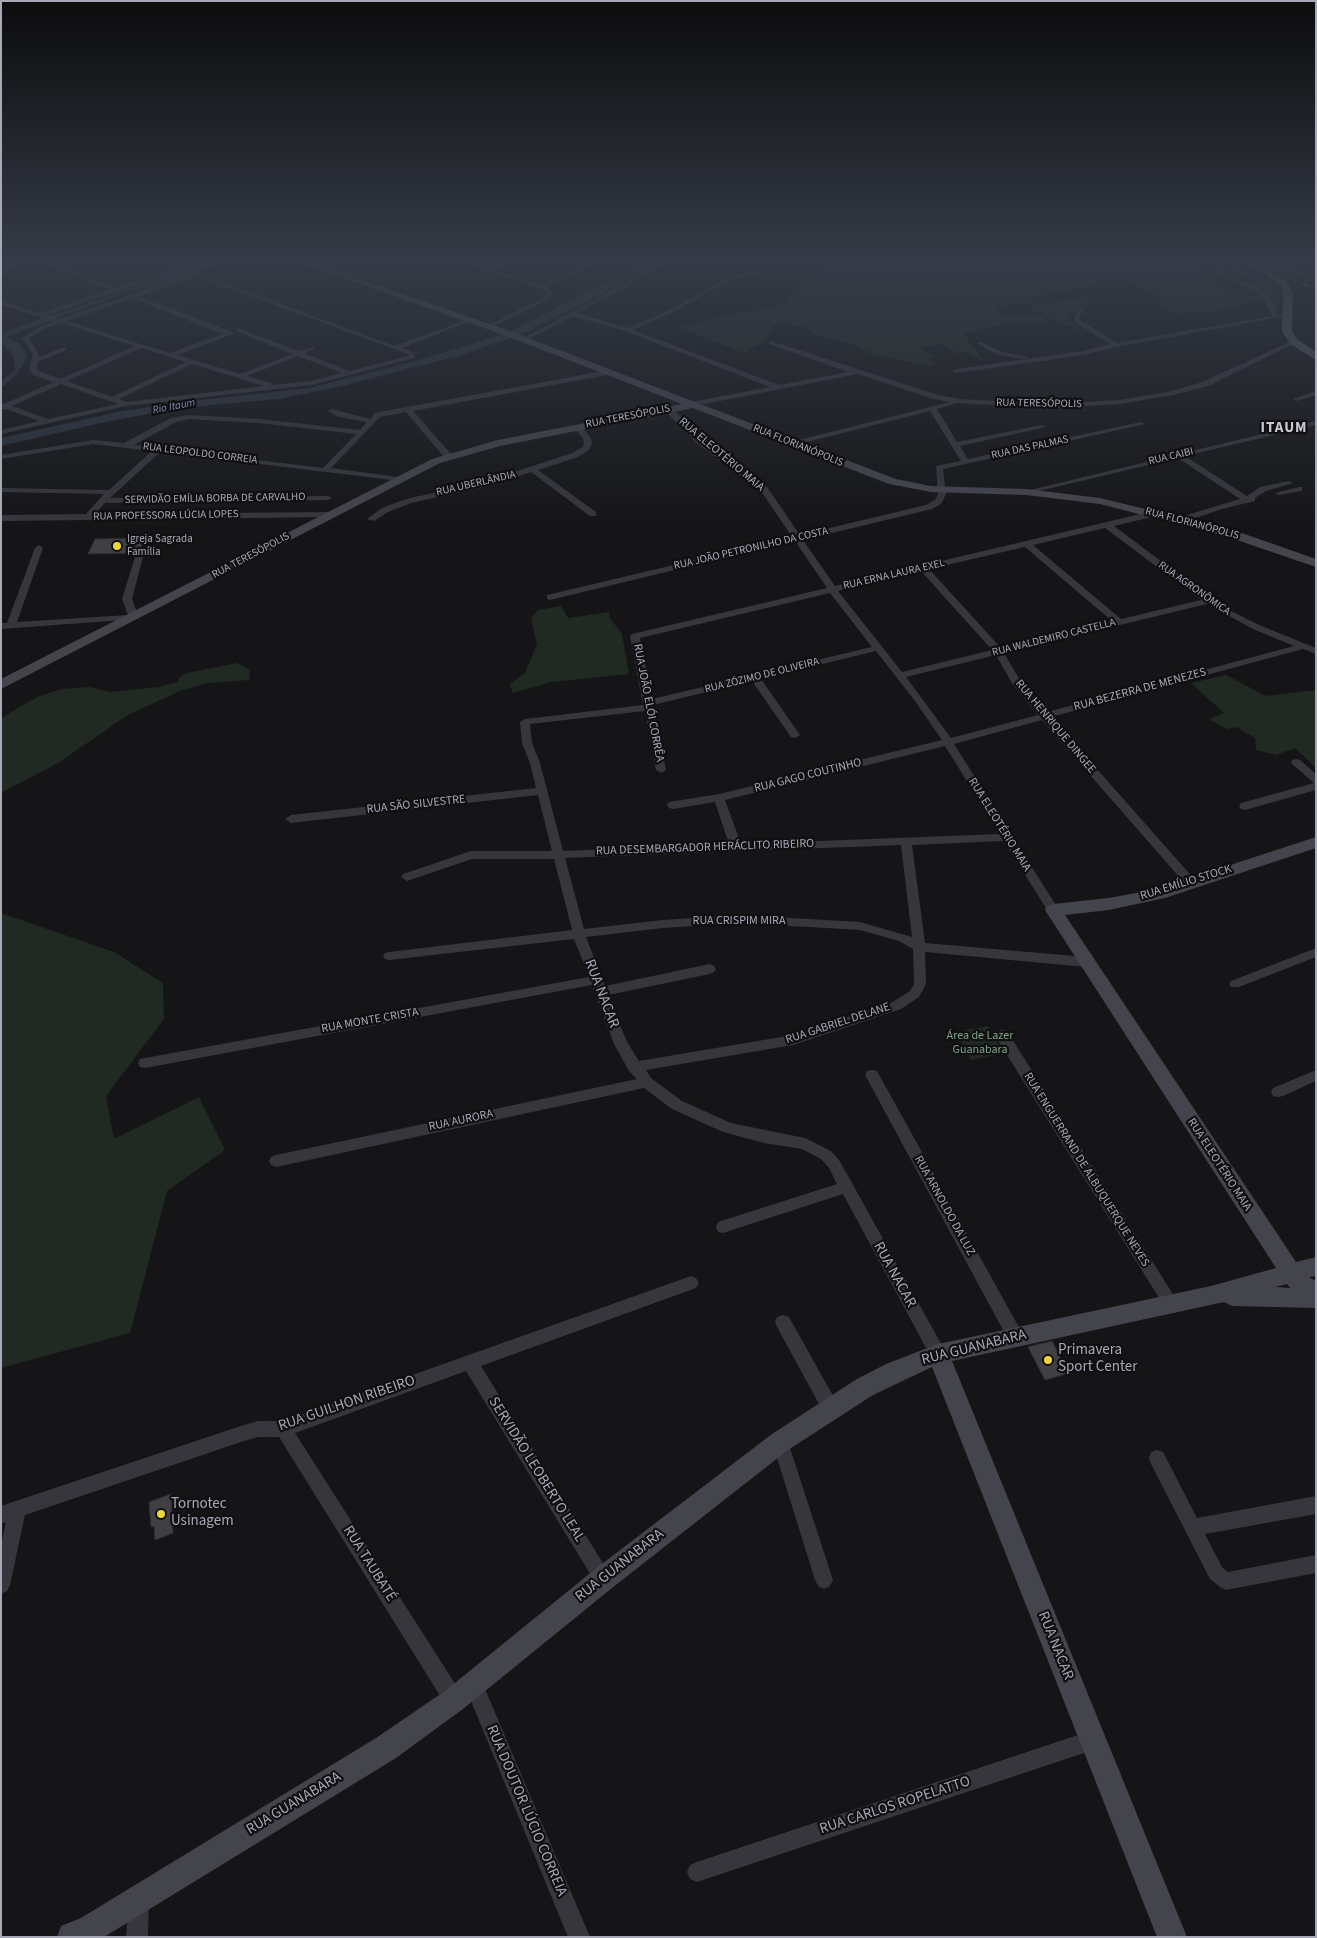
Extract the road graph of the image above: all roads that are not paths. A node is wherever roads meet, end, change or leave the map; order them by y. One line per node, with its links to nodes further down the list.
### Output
1 (34, 350): 20 (street)
2 (61, 350): 20 (street)
3 (131, 350): 27 (street)
4 (154, 350): 17 (street)
5 (185, 350): 17 (street)
6 (291, 350): 16 (street)
7 (305, 350): 16 (street)
8 (401, 350): 25 (street)
9 (553, 350): 23 (main road, RUA FLORIANÓPOLIS)
10 (681, 350): 29 (street)
11 (793, 350): 24 (street)
12 (994, 350): 19 (street)
13 (1094, 350): 19 (street)
14 (1276, 350): 33 (street, RUA TERESÓPOLIS)
15 (1305, 350): 18 (main road)
16 (298, 353): 25 (street); 26 (street)
17 (171, 356): 21 (street)
18 (1316, 357)
19 (1040, 358): 22 (street)
20 (35, 361): 27 (street)
21 (192, 362): 26 (street); 31 (street)
22 (956, 371)
23 (609, 372): 35 (main road, RUA FLORIANÓPOLIS); 38 (street)
24 (858, 372): 29 (street, RUA TERESÓPOLIS); 33 (street, RUA TERESÓPOLIS)
25 (348, 373): 28 (street)
26 (239, 377): 28 (street)
27 (61, 381): 31 (street); 36 (street)
28 (275, 388): 34 (street)
29 (780, 388): 35 (street, RUA TERESÓPOLIS)
30 (1316, 393): 32 (street)
31 (113, 399): 34 (street)
32 (1297, 399)
33 (959, 401): 37 (street)
34 (126, 404): 41 (street)
35 (694, 404): 39 (main road, RUA TERESÓPOLIS); 49 (main road, RUA FLORIANÓPOLIS)
36 (4, 407): 41 (street)
37 (932, 408): 49 (street); 51 (street)
38 (408, 409): 42 (street); 54 (street)
39 (669, 410): 45 (main road, RUA TERESÓPOLIS); 77 (street, RUA ELEOTÉRIO MAIA)
40 (332, 411): 42 (street)
41 (46, 421): 47 (street)
42 (371, 421): 48 (street)
43 (1316, 423): 53 (street, RUA CAIBI)
44 (1141, 424): 56 (street, RUA DAS PALMAS)
45 (577, 427): 54 (main road, RUA TERESÓPOLIS); 58 (street, RUA UBERLÂNDIA)
46 (1042, 427): 51 (street)
47 (1, 432)
48 (360, 432): 50 (street); 57 (street)
49 (794, 444): 63 (main road, RUA FLORIANÓPOLIS)
50 (127, 445): 52 (street, RUA LEOPOLDO CORREIA); 55 (street, RUA LEOPOLDO CORREIA)
51 (955, 445): 56 (street)
52 (159, 449): 57 (street, RUA LEOPOLDO CORREIA); 64 (street)
53 (1178, 455): 65 (street, RUA CAIBI); 67 (street)
54 (448, 456): 59 (main road, RUA TERESÓPOLIS)
55 (1, 457)
56 (966, 462): 63 (street, RUA DAS PALMAS)
57 (325, 470): 59 (street, RUA LEOPOLDO CORREIA)
58 (534, 470): 70 (street); 74 (street, RUA UBERLÂNDIA)
59 (398, 479): 69 (main road, RUA TERESÓPOLIS)
60 (1289, 483): 67 (street)
61 (1299, 488): 67 (street)
62 (1, 490): 64 (street)
63 (943, 490): 65 (main road, RUA FLORIANÓPOLIS); 77 (street, RUA JOÃO PETRONILHO DA COSTA)
64 (111, 492): 68 (street)
65 (1026, 492): 71 (main road, RUA FLORIANÓPOLIS)
66 (328, 498): 68 (street, SERVIDÃO EMÍLIA BORBA DE CARVALHO)
67 (1247, 500): 75 (street)
68 (102, 501): 72 (street)
69 (331, 514): 72 (street, RUA PROFESSORA LÚCIA LOPES); 86 (main road, RUA TERESÓPOLIS)
70 (594, 514)
71 (1153, 514): 75 (main road, RUA FLORIANÓPOLIS); 76 (street, RUA ERNA LAURA EXEL)
72 (88, 517): 73 (street, RUA PROFESSORA LÚCIA LOPES)
73 (1, 518)
74 (371, 519)
75 (1180, 520): 81 (main road, RUA FLORIANÓPOLIS)
76 (1107, 525): 78 (street, RUA ERNA LAURA EXEL); 85 (street, RUA AGRONÔMICA)
77 (797, 538): 83 (street, RUA ELEOTÉRIO MAIA); 84 (street, RUA JOÃO PETRONILHO DA COSTA)
78 (1027, 544): 82 (street, RUA ERNA LAURA EXEL); 87 (street)
79 (39, 548): 88 (street)
80 (139, 557): 86 (street)
81 (1316, 563)
82 (923, 568): 83 (street, RUA ERNA LAURA EXEL); 93 (street, RUA HENRIQUE DINGEE)
83 (832, 590): 89 (street, RUA ERNA LAURA EXEL); 91 (street, RUA ELEOTÉRIO MAIA)
84 (550, 597)
85 (1207, 601): 87 (street, RUA WALDEMIRO CASTELLA); 90 (street, RUA AGRONÔMICA)
86 (134, 617): 88 (street); 96 (main road, RUA TERESÓPOLIS)
87 (1119, 622): 93 (street, RUA WALDEMIRO CASTELLA)
88 (6, 626)
89 (635, 636): 97 (street, RUA JOÃO ELÓI CORRÊA)
90 (1304, 646): 92 (street, RUA AGRONÔMICA); 98 (street, RUA BEZERRA DE MENEZES)
91 (878, 648): 94 (street, RUA ELEOTÉRIO MAIA); 95 (street, RUA ZÓZIMO DE OLIVEIRA)
92 (1316, 651)
93 (998, 652): 94 (street, RUA WALDEMIRO CASTELLA); 98 (street, RUA HENRIQUE DINGEE)
94 (901, 675): 101 (street, RUA ELEOTÉRIO MAIA)
95 (755, 678): 97 (street, RUA ZÓZIMO DE OLIVEIRA); 100 (street)
96 (1, 685)
97 (648, 706): 99 (street, RUA ZÓZIMO DE OLIVEIRA); 103 (street, RUA JOÃO ELÓI CORRÊA)
98 (1045, 716): 101 (street, RUA BEZERRA DE MENEZES); 117 (street, RUA HENRIQUE DINGEE)
99 (524, 722): 106 (street, RUA NACAR)
100 (795, 735)
101 (948, 742): 107 (street, RUA GAGO COUTINHO); 111 (street, RUA ELEOTÉRIO MAIA)
102 (1296, 762): 104 (street)
103 (661, 770)
104 (1316, 780)
105 (1316, 786): 109 (street)
106 (541, 791): 110 (street, RUA SÃO SILVESTRE); 115 (street, RUA NACAR)
107 (719, 798): 108 (street, RUA GAGO COUTINHO); 114 (street)
108 (674, 805)
109 (1245, 806)
110 (291, 819)
111 (1007, 837): 112 (street, RUA DESEMBARGADOR HERÁCLITO RIBEIRO); 118 (street, RUA ELEOTÉRIO MAIA)
112 (906, 841): 114 (street, RUA DESEMBARGADOR HERÁCLITO RIBEIRO); 120 (street, RUA GABRIEL DELANE)
113 (1316, 842): 117 (main road, RUA EMÍLIO STOCK)
114 (736, 847): 115 (street, RUA DESEMBARGADOR HERÁCLITO RIBEIRO)
115 (557, 854): 116 (street, RUA DESEMBARGADOR HERÁCLITO RIBEIRO); 119 (street, RUA NACAR)
116 (407, 877)
117 (1191, 883): 118 (main road, RUA EMÍLIO STOCK)
118 (1052, 910): 123 (main road, RUA ELEOTÉRIO MAIA)
119 (579, 935): 120 (street, RUA CRISPIM MIRA); 122 (street, RUA CRISPIM MIRA); 126 (street, RUA NACAR)
120 (919, 948): 123 (street, RUA CRISPIM MIRA); 129 (street, RUA GABRIEL DELANE)
121 (1316, 952): 125 (street)
122 (390, 956)
123 (1086, 962): 138 (main road, RUA ELEOTÉRIO MAIA)
124 (710, 969): 126 (street, RUA MONTE CRISTA)
125 (1235, 984)
126 (597, 986): 128 (street, RUA MONTE CRISTA); 129 (street, RUA NACAR)
127 (1002, 1035): 144 (street, RUA ENGUERRAND DE ALBUQUERQUE NEVES)
128 (145, 1063)
129 (634, 1067): 132 (street, RUA NACAR)
130 (872, 1075): 146 (street, RUA ARNOLDO DA LUZ)
131 (1316, 1075): 133 (street)
132 (646, 1082): 134 (street, RUA AURORA); 135 (street, RUA NACAR)
133 (1278, 1092)
134 (276, 1161)
135 (846, 1187): 136 (street); 147 (street, RUA NACAR)
136 (723, 1227)
137 (1316, 1268): 138 (main road, RUA GUANABARA); 140 (main road)
138 (1291, 1274): 141 (main road, RUA ELEOTÉRIO MAIA); 142 (main road, RUA GUANABARA)
139 (691, 1283): 148 (street, RUA GUILHON RIBEIRO)
140 (1316, 1283)
141 (1316, 1292)
142 (1211, 1296): 143 (main road, RUA GUANABARA); 144 (main road, RUA GUANABARA)
143 (1316, 1298)
144 (1171, 1304): 146 (main road, RUA GUANABARA)
145 (782, 1322): 149 (street)
146 (1015, 1336): 147 (main road, RUA GUANABARA)
147 (938, 1354): 149 (main road, RUA GUANABARA); 162 (main road, RUA NACAR)
148 (469, 1361): 150 (street, RUA GUILHON RIBEIRO); 158 (street, SERVIDÃO LEOBERTO LEAL)
149 (831, 1409): 151 (main road, RUA GUANABARA)
150 (283, 1429): 154 (street, RUA GUILHON RIBEIRO); 161 (street, RUA TAUBATÉ)
151 (780, 1442): 158 (main road, RUA GUANABARA); 159 (street)
152 (1157, 1458): 156 (street)
153 (1316, 1505): 156 (street)
154 (18, 1509): 155 (street, RUA GUILHON RIBEIRO); 160 (street)
155 (1, 1515)
156 (1194, 1527): 157 (street)
157 (1316, 1564)
158 (603, 1579): 161 (main road, RUA GUANABARA)
159 (824, 1580)
160 (1, 1586)
161 (464, 1692): 164 (main road, RUA GUANABARA); 167 (street, RUA DOUTOR LÚCIO CORREIA)
162 (1093, 1740): 163 (street, RUA CARLOS ROPELATTO); 168 (main road, RUA NACAR)
163 (697, 1872)
164 (138, 1899): 165 (main road, RUA GUANABARA); 166 (street)
165 (72, 1937)
166 (137, 1937)
167 (579, 1937)
168 (1172, 1937)

